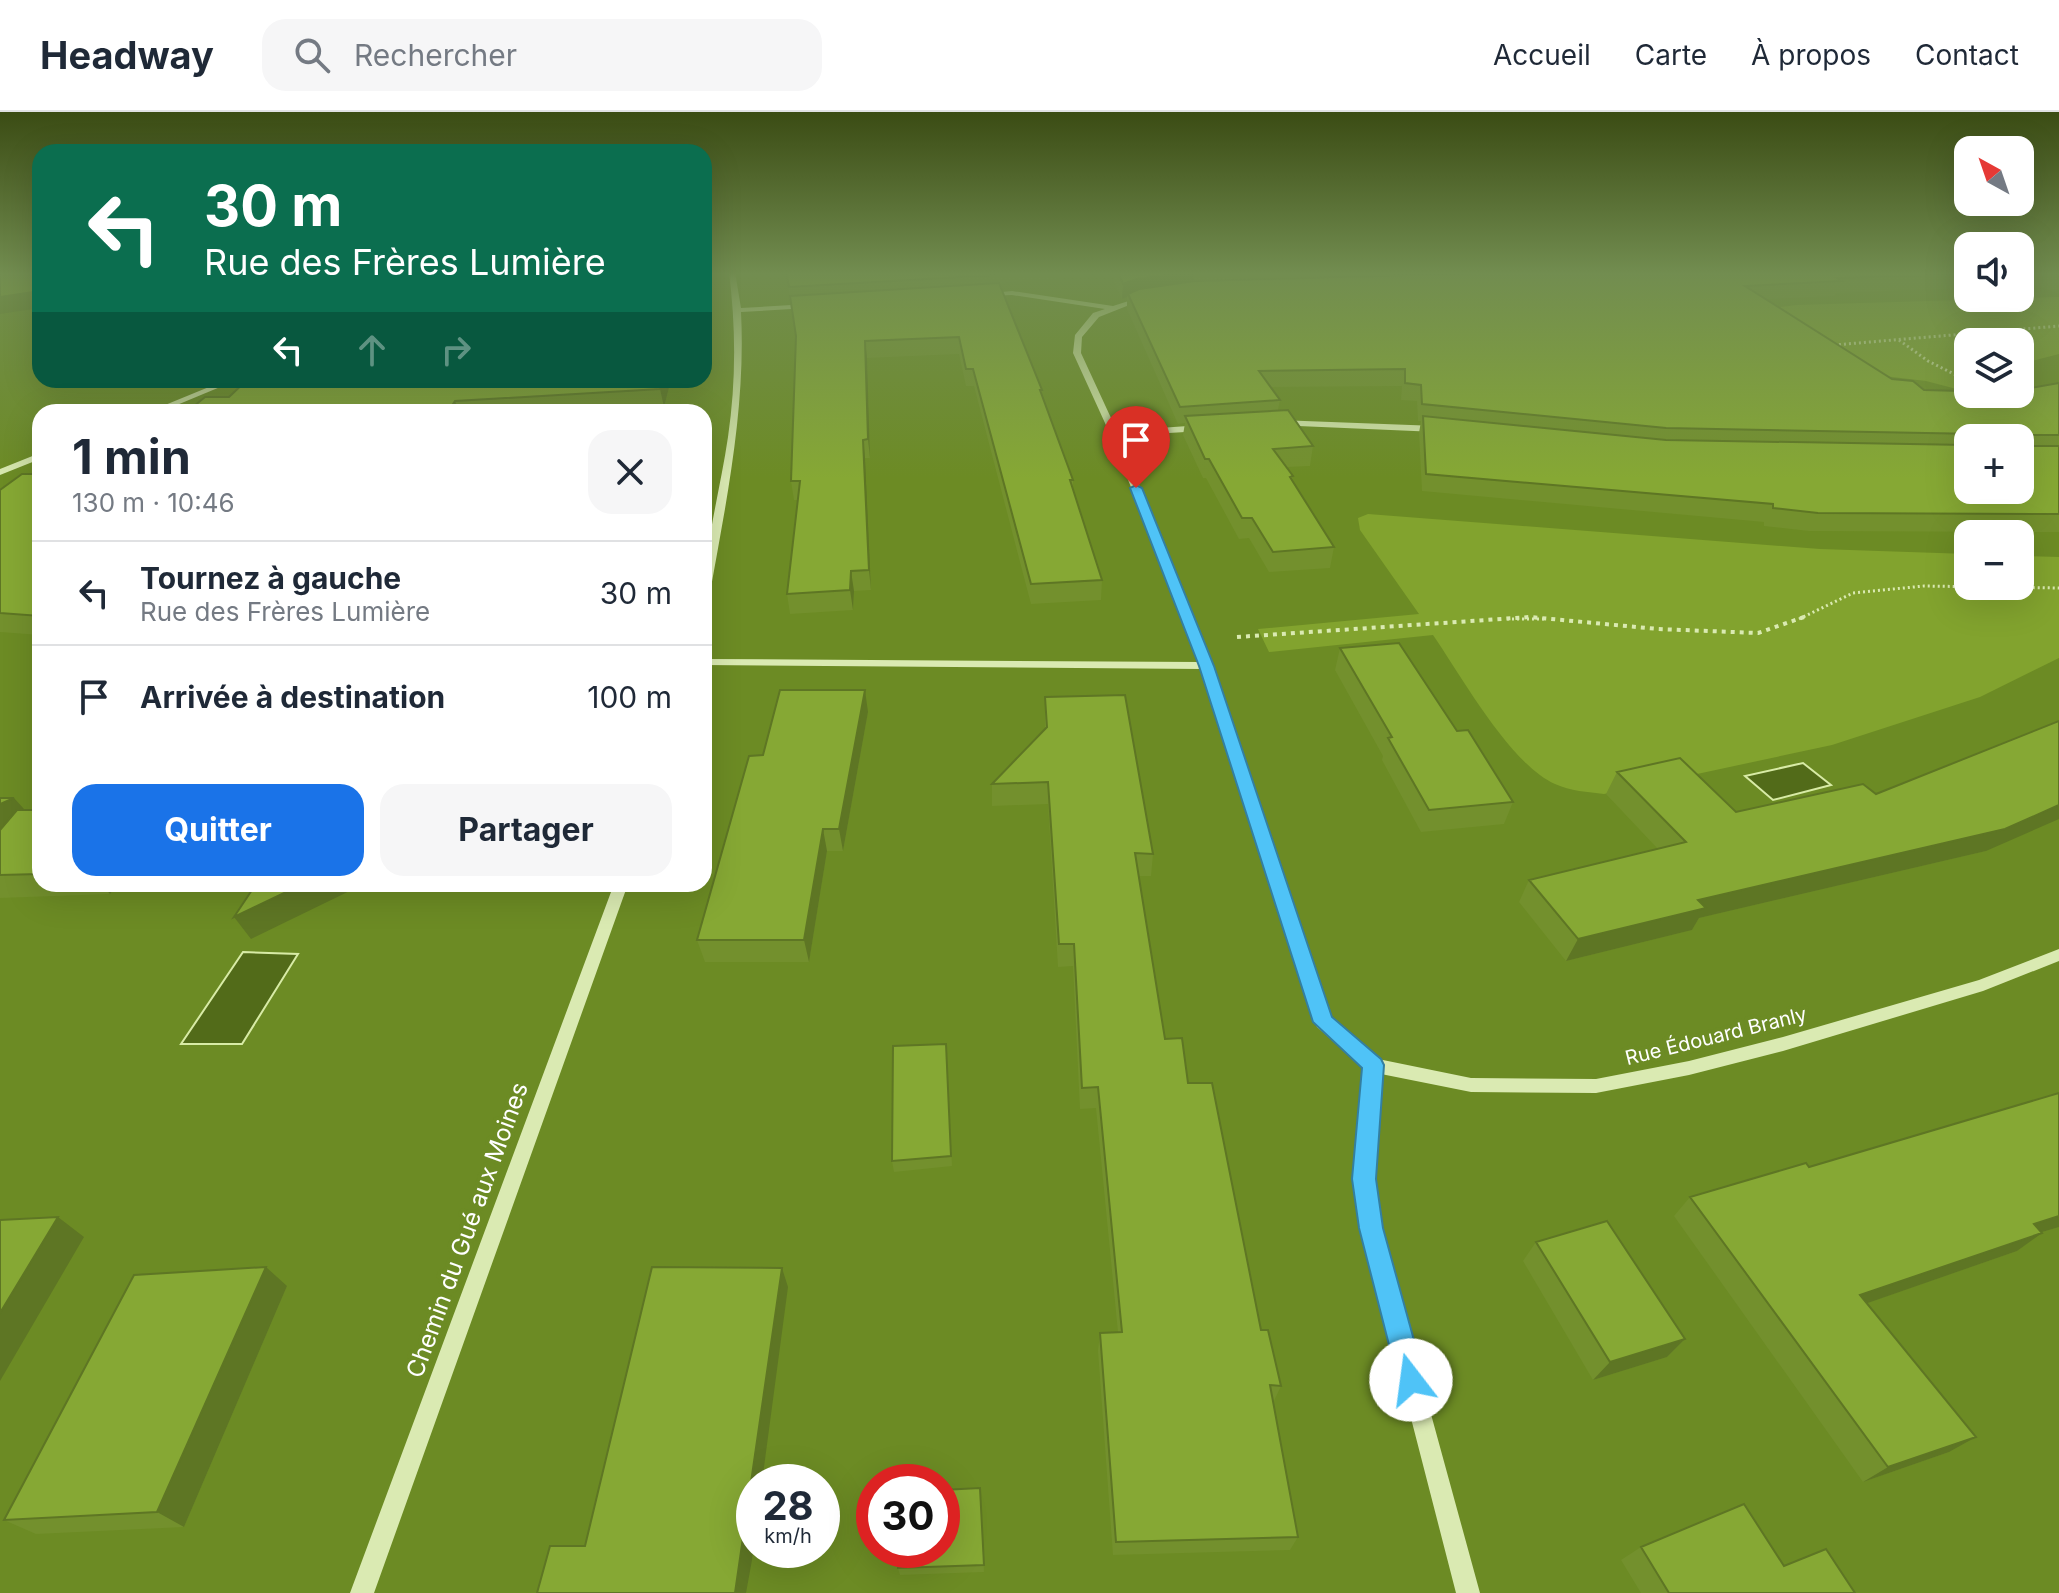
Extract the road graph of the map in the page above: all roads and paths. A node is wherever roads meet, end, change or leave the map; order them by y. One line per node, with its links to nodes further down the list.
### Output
1 (739, 341): 15 (street)
2 (1078, 341): 12 (street)
3 (1876, 341): 5 (path)
4 (1901, 341): 6 (path)
5 (1824, 346)
6 (1954, 374)
7 (213, 388): 8 (street)
8 (172, 404)
9 (1261, 424): 11 (street)
10 (1215, 427): 12 (street)
11 (1456, 430)
12 (1114, 434): 17 (street)
13 (32, 459): 14 (street)
14 (0, 472)
15 (712, 547)
16 (2059, 588): 17 (path)
17 (1196, 639): 19 (street)
18 (712, 662): 19 (street)
19 (1207, 666): 22 (street)
20 (618, 892): 23 (street, Chemin du Gué aux Moines)
21 (2059, 955): 22 (street, Rue Édouard Branly)
22 (1373, 1065): 24 (street)
23 (362, 1593)
24 (1468, 1593)

